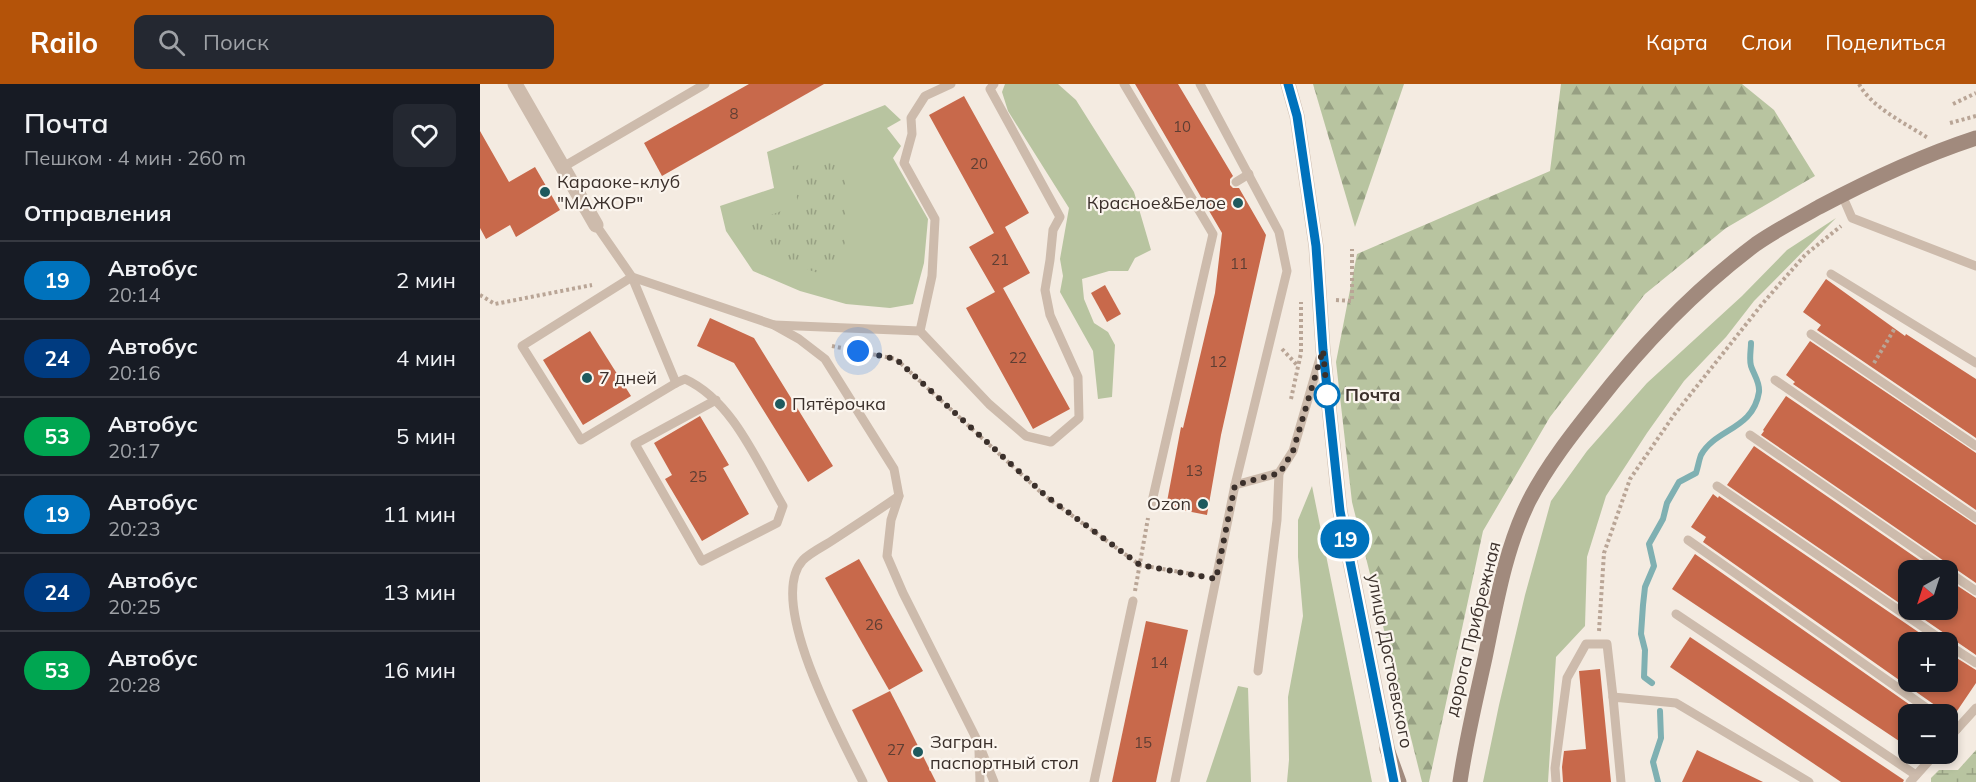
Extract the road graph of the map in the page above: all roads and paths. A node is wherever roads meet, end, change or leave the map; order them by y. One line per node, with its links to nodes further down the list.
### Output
1 (515, 84): 15 (street)
2 (705, 84): 15 (lane)
3 (951, 84): 28 (lane)
4 (1124, 84): 45 (lane)
5 (1200, 84): 16 (lane)
6 (1288, 84): 32 (street, улица Достоевского)
7 (1859, 84): 14 (path)
8 (989, 86): 28 (lane)
9 (1976, 93): 10 (path)
10 (1953, 104)
11 (1976, 116): 12 (path)
12 (1950, 123)
13 (1976, 138): 14 (main road, дорога Прибрежная)
14 (1936, 151): 18 (main road, дорога Прибрежная)
15 (563, 167): 20 (street)
16 (1249, 174): 17 (lane); 30 (lane)
17 (1236, 182)
18 (1842, 195): 19 (lane); 64 (main road, дорога Прибрежная)
19 (1852, 218): 21 (lane); 56 (path)
20 (596, 225): 23 (lane)
21 (1976, 266)
22 (1831, 274): 26 (lane)
23 (632, 277): 27 (lane); 37 (lane); 37 (lane)
24 (598, 284): 25 (path)
25 (480, 295)
26 (1901, 317): 33 (lane); 35 (path)
27 (774, 325): 28 (lane); 31 (lane)
28 (920, 331)
29 (1810, 334): 35 (lane)
30 (1271, 337): 34 (path); 42 (lane)
31 (799, 339): 44 (lane); 49 (path)
32 (1323, 350): 41 (lane); 66 (street, улица Достоевского)
33 (1976, 363)
34 (1298, 366)
35 (1868, 373): 40 (lane)
36 (1775, 380): 46 (lane)
37 (676, 382): 38 (lane)
38 (716, 400): 38 (lane)
39 (1750, 435): 48 (lane)
40 (1976, 446)
41 (1280, 473): 42 (lane); 59 (lane)
42 (1235, 485): 51 (lane)
43 (1716, 486): 55 (lane)
44 (899, 496): 65 (lane); 69 (lane)
45 (1151, 506): 49 (path)
46 (1976, 518)
47 (1688, 540): 61 (lane)
48 (1931, 560)
49 (1140, 565): 51 (path); 53 (path)
50 (1958, 578): 52 (lane)
51 (1216, 579): 73 (lane)
52 (1976, 591)
53 (1133, 601): 72 (lane)
54 (1676, 614): 68 (lane)
55 (1930, 632)
56 (1598, 644): 60 (lane); 78 (lane)
57 (1958, 651): 58 (lane)
58 (1976, 663)
59 (1258, 671)
60 (1613, 697): 79 (lane); 80 (lane)
61 (1921, 704)
62 (1976, 708): 63 (lane)
63 (1958, 728)
64 (1467, 735): 76 (main road); 77 (main road, дорога Прибрежная)
65 (978, 742): 70 (lane); 71 (lane)
66 (1387, 749): 74 (street, улица Достоевского); 75 (main road)
67 (1926, 764): 68 (lane)
68 (1913, 778)
69 (863, 782)
70 (980, 782)
71 (994, 782)
72 (1094, 782)
73 (1175, 782)
74 (1394, 782)
75 (1400, 782)
76 (1453, 782)
77 (1460, 782)
78 (1556, 782)
79 (1621, 782)
80 (1809, 782)

